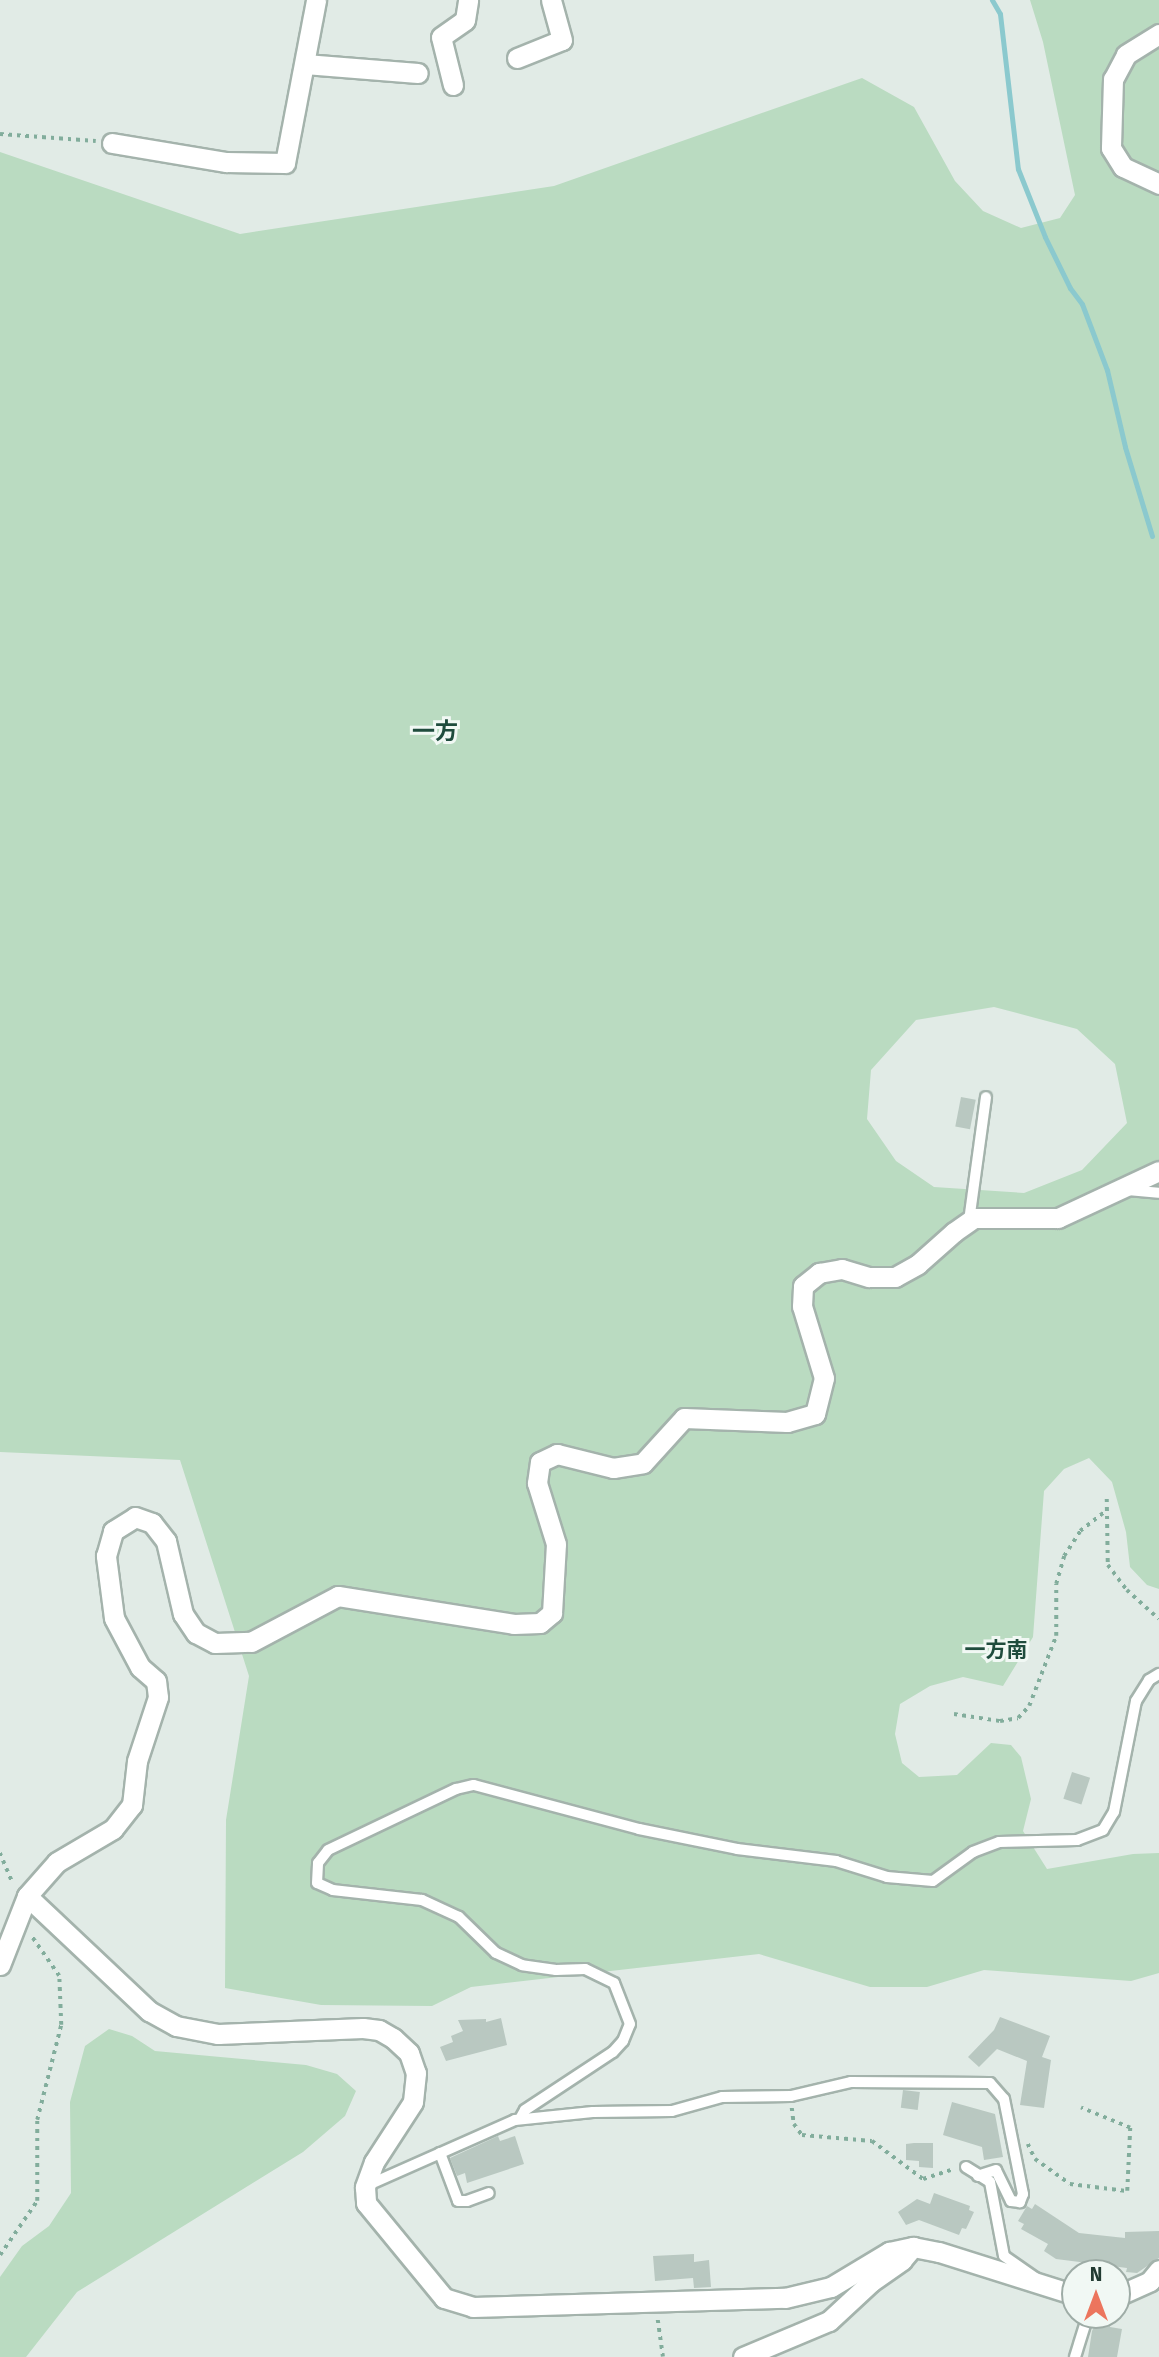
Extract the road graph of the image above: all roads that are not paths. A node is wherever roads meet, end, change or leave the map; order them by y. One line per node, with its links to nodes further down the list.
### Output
1 (316, 0): 6 (street)
2 (468, 0): 8 (street)
3 (551, 0): 5 (street)
4 (1159, 34): 10 (street)
5 (517, 58)
6 (304, 64): 7 (street); 9 (street)
7 (418, 73)
8 (453, 85)
9 (112, 143)
10 (1159, 184)
11 (986, 1097): 15 (lane)
12 (1159, 1171): 13 (street)
13 (1123, 1189): 14 (lane); 15 (street)
14 (1159, 1193)
15 (969, 1222): 17 (street)
16 (1159, 1674): 19 (lane)
17 (27, 1896): 18 (street); 23 (street)
18 (0, 1965)
19 (520, 2119): 20 (lane); 22 (lane)
20 (440, 2153): 23 (lane); 24 (lane)
21 (966, 2167): 22 (lane)
22 (978, 2176): 27 (lane)
23 (365, 2187): 25 (street)
24 (489, 2193)
25 (914, 2247): 27 (street); 31 (street)
26 (1159, 2270): 28 (street)
27 (1044, 2286): 29 (street)
28 (1131, 2290)
29 (1061, 2291)
30 (1084, 2329): 32 (lane)
31 (743, 2357)
32 (1075, 2357)

